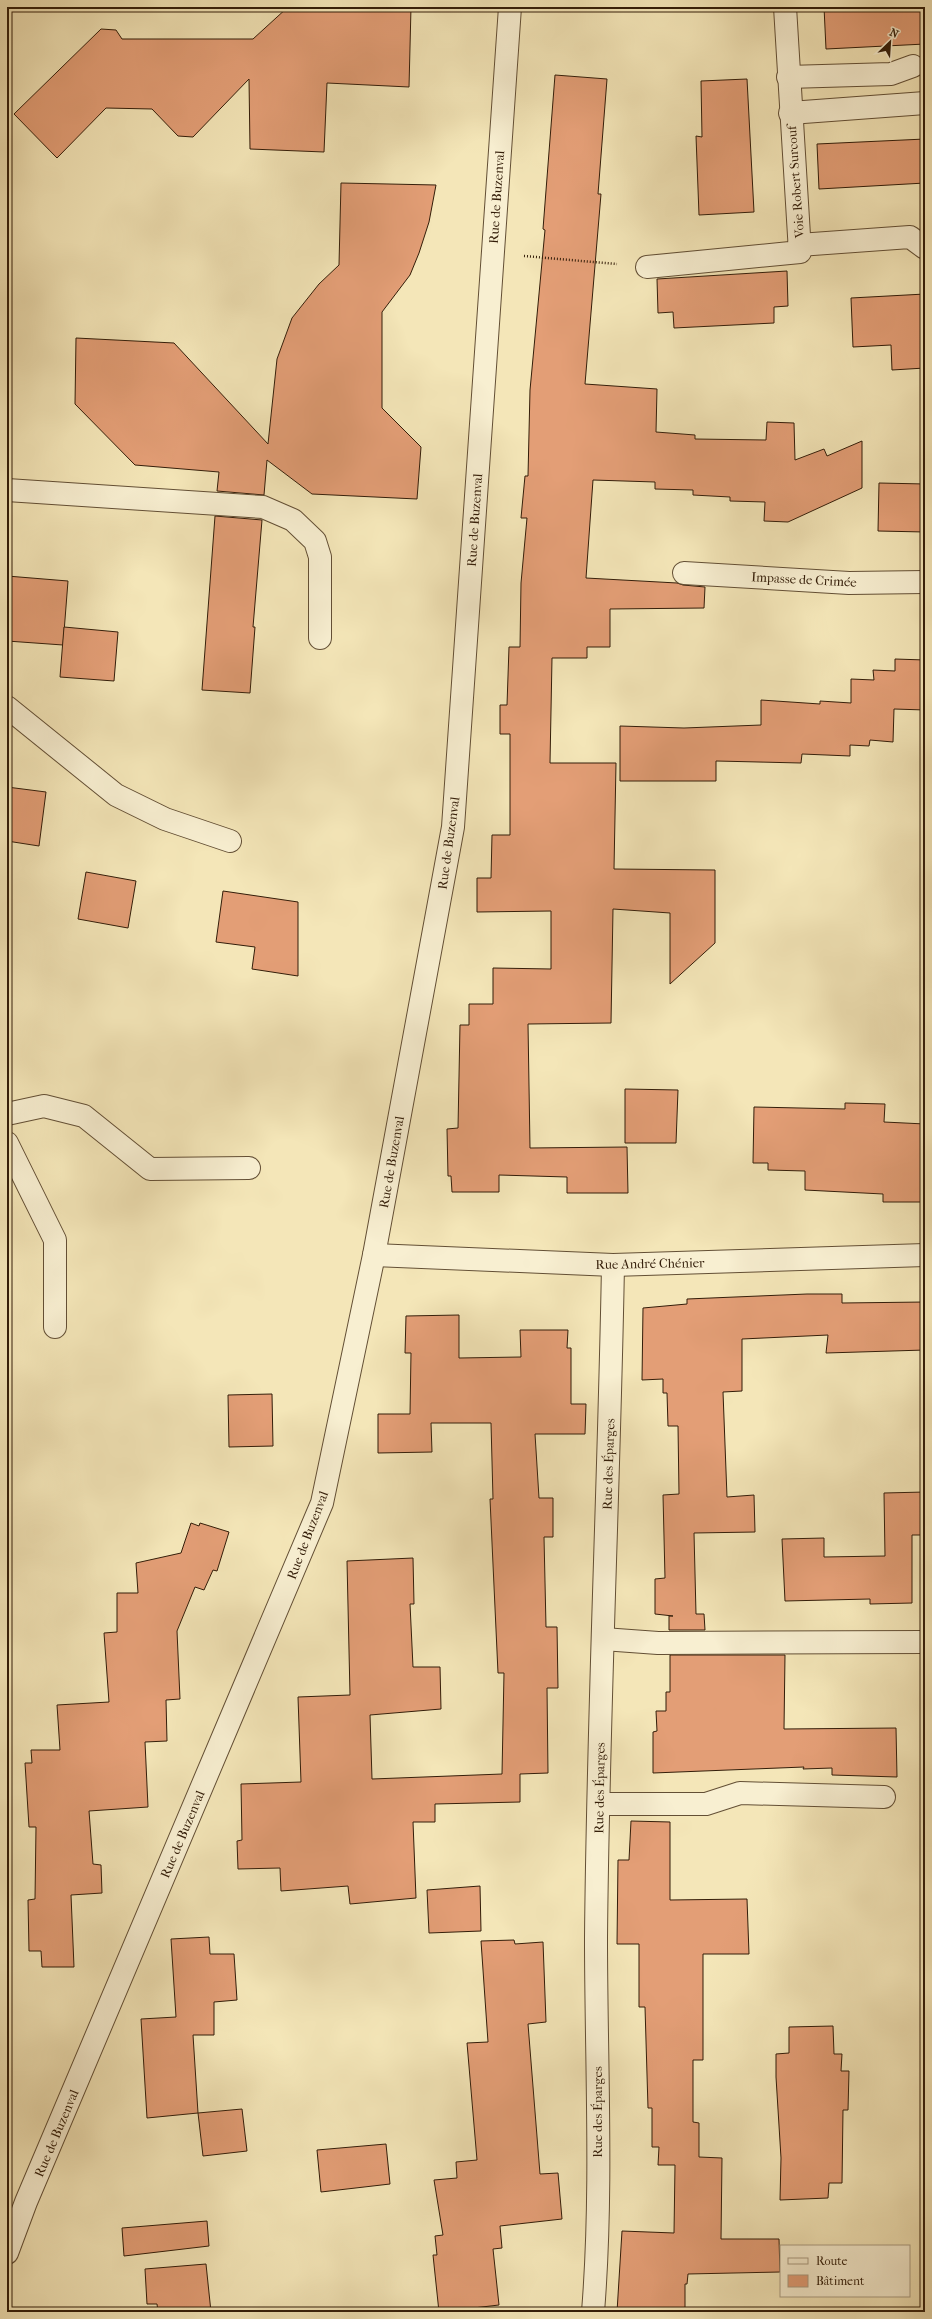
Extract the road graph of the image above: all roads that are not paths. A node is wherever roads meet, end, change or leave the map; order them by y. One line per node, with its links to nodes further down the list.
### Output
1 (510, 7): 19 (street, Rue de Buzenval)
2 (785, 7): 4 (street, Voie Robert Surcouf)
3 (913, 66): 4 (street)
4 (788, 77): 6 (street, Voie Robert Surcouf)
5 (925, 103): 6 (street)
6 (790, 113): 7 (street, Voie Robert Surcouf)
7 (799, 245): 8 (street); 9 (street, Voie Robert Surcouf)
8 (925, 248)
9 (647, 267)
10 (7, 490): 13 (street)
11 (684, 573): 12 (street, Impasse de Crimée)
12 (925, 582)
13 (320, 638)
14 (7, 707): 15 (street)
15 (230, 841)
16 (7, 1114): 18 (street)
17 (7, 1143): 22 (street)
18 (249, 1168)
19 (374, 1255): 21 (street, Rue André Chénier); 27 (street, Rue de Buzenval)
20 (925, 1255): 21 (street, Rue André Chénier)
21 (613, 1265): 23 (street, Rue des Éparges)
22 (55, 1327)
23 (603, 1639): 24 (street); 26 (street, Rue des Éparges)
24 (925, 1642)
25 (884, 1797): 26 (street)
26 (599, 1804): 28 (street, Rue des Éparges)
27 (7, 2253)
28 (593, 2312)

